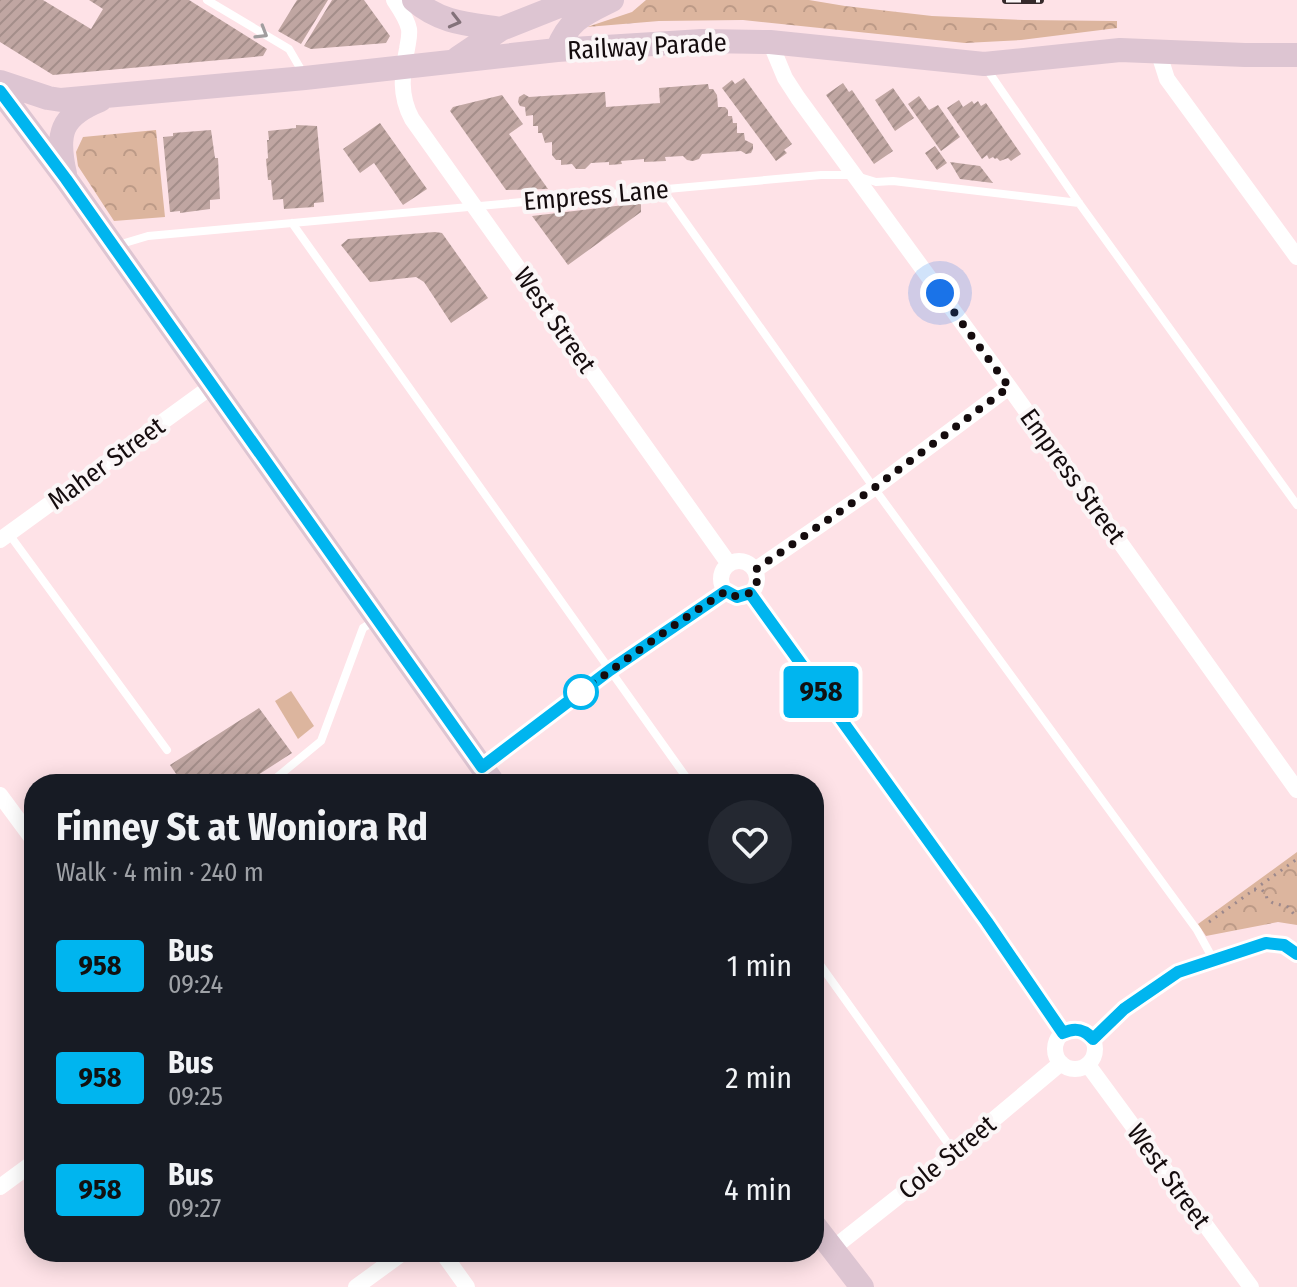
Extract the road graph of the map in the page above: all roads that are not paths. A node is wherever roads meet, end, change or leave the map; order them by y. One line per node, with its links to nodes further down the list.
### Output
1 (207, 0): 14 (lane, one-way to 14)
2 (394, 0): 13 (street, West Street)
3 (414, 0): 6 (street, one-way to 6)
4 (574, 0): 6 (street)
5 (612, 0): 8 (street)
6 (501, 29): 11 (street)
7 (770, 42): 8 (street, Railway Parade); 12 (street, Railway Parade); 18 (street, Empress Street)
8 (557, 50): 11 (street, Railway Parade)
9 (1158, 51): 10 (street, Railway Parade); 12 (street, Railway Parade); 25 (street)
10 (1297, 55)
11 (453, 61): 13 (street, Railway Parade)
12 (984, 64): 21 (lane)
13 (403, 67): 14 (street, Railway Parade); 22 (street, West Street)
14 (305, 78): 17 (street, Railway Parade)
15 (0, 82): 17 (street, Railway Parade)
16 (0, 91): 19 (street)
17 (114, 95): 19 (street)
18 (853, 175): 20 (lane, Empress Lane); 21 (lane, Empress Lane); 27 (street, Empress Street)
19 (66, 179): 24 (street)
20 (662, 189): 22 (lane, Empress Lane); 28 (lane)
21 (1079, 203): 29 (lane)
22 (474, 206): 23 (lane, Empress Lane); 31 (street, West Street)
23 (292, 223): 24 (lane, Empress Lane); 36 (lane)
24 (113, 246): 26 (street)
25 (1297, 257)
26 (212, 386): 30 (street, Maher Street); 35 (street)
27 (1009, 387): 28 (street); 42 (street, Empress Street)
28 (874, 488): 32 (street); 46 (lane)
29 (1297, 505)
30 (4, 536): 37 (lane)
31 (729, 564): 32 (street); 33 (street)
32 (755, 570): 34 (street)
33 (726, 591): 34 (street); 36 (street)
34 (750, 593): 48 (street)
35 (377, 620): 38 (lane); 39 (street)
36 (610, 670): 40 (street); 41 (lane)
37 (167, 750)
38 (281, 774)
39 (487, 774)
40 (489, 774)
41 (684, 774)
42 (1297, 790)
43 (0, 795): 44 (street)
44 (24, 827)
45 (1297, 954): 46 (street)
46 (1213, 959): 49 (street)
47 (824, 970): 52 (lane)
48 (1063, 1033): 49 (street); 50 (street)
49 (1093, 1039): 51 (street)
50 (1061, 1063): 51 (street); 52 (street, Cole Street)
51 (1088, 1065): 62 (street, West Street)
52 (954, 1152): 56 (street, Cole Street)
53 (24, 1169): 54 (street)
54 (0, 1187)
55 (824, 1238): 56 (street)
56 (832, 1249): 61 (street)
57 (390, 1262): 59 (street)
58 (449, 1262): 60 (street)
59 (356, 1287)
60 (467, 1287)
61 (862, 1287)
62 (1251, 1287)

